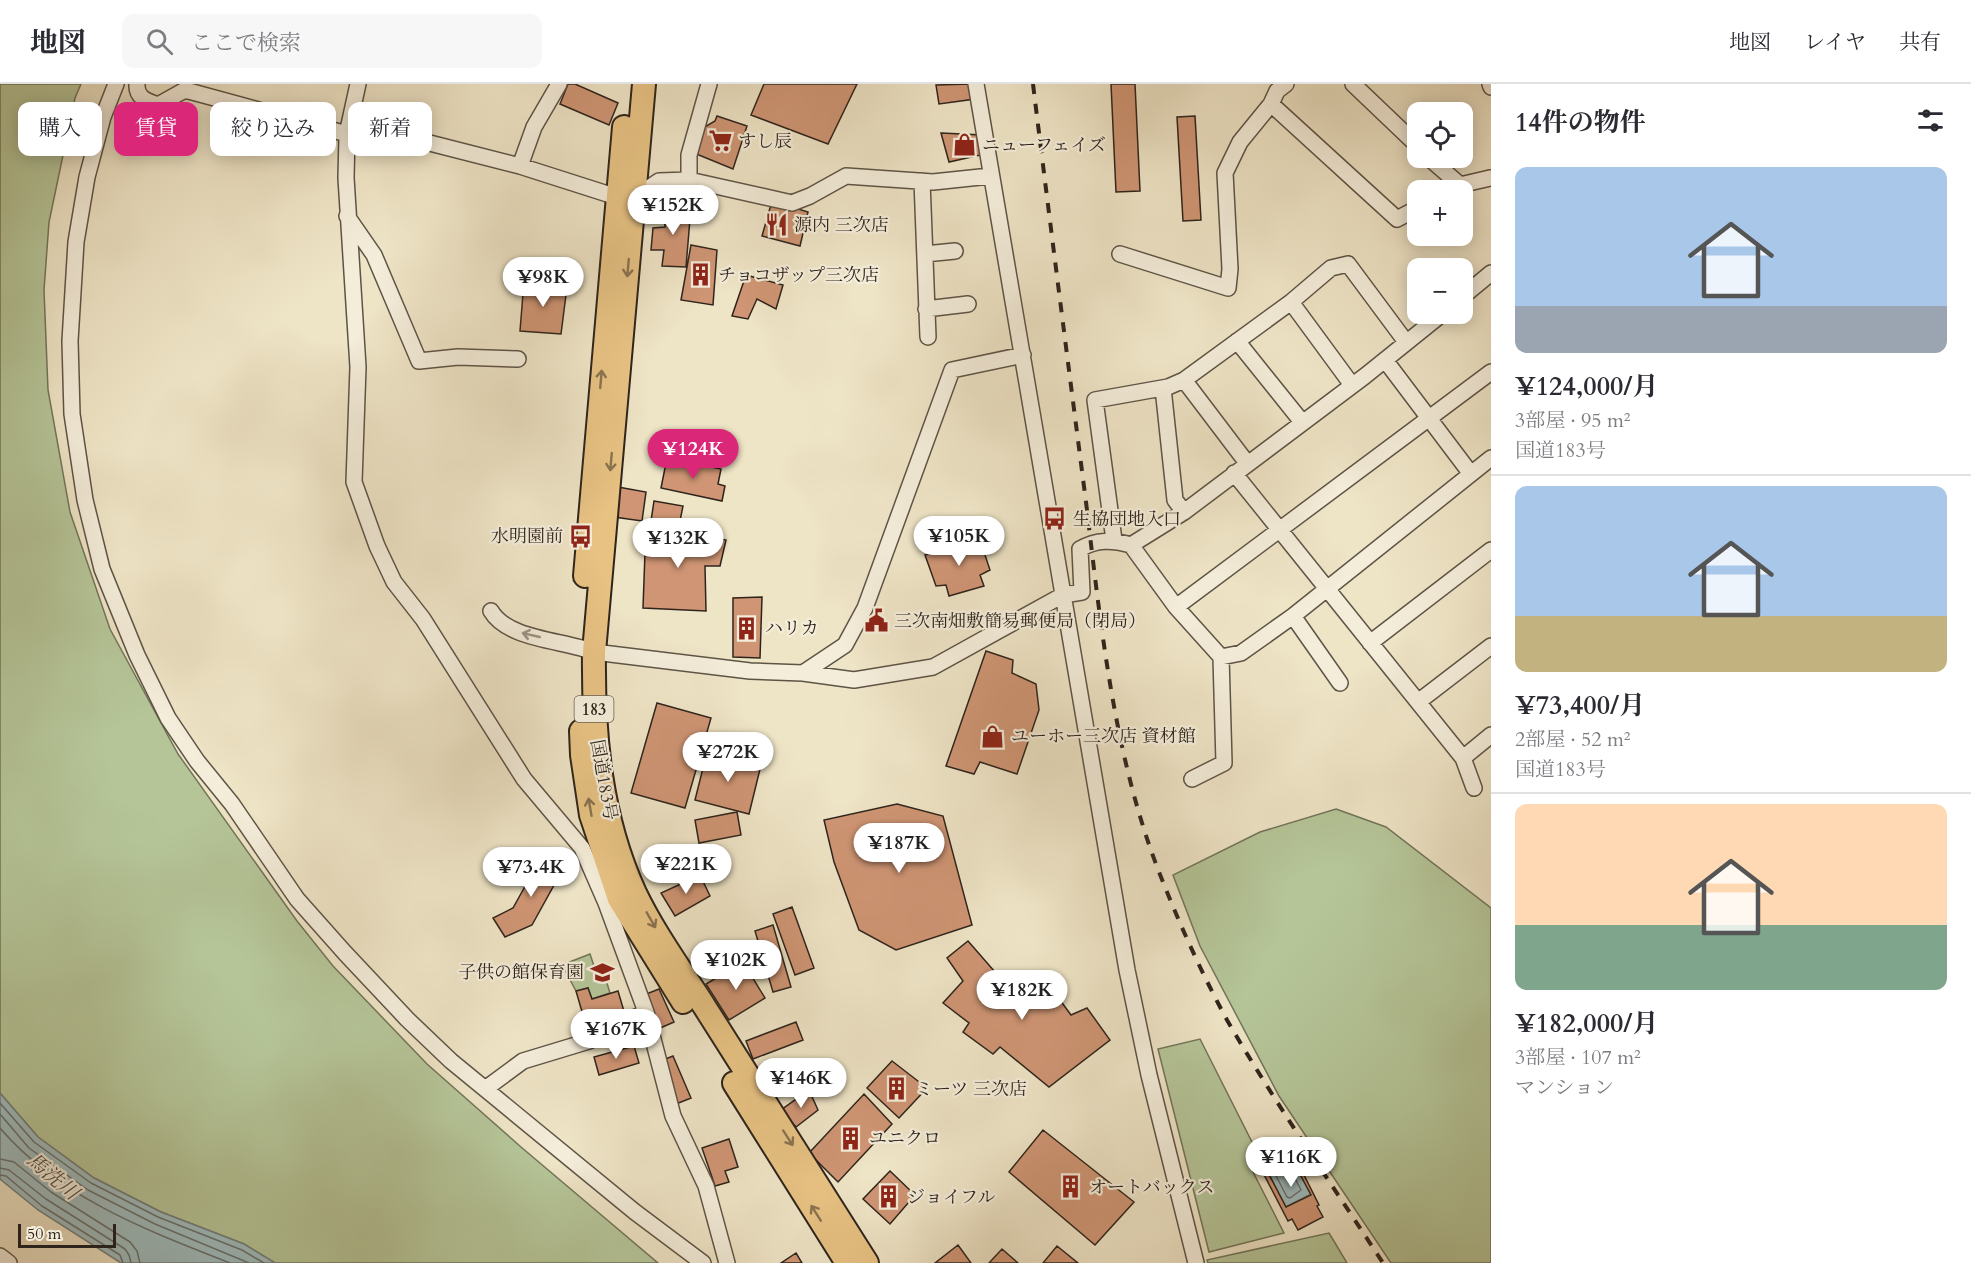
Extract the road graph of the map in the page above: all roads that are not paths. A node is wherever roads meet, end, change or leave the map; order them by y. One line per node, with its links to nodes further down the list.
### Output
1 (116, 84): 74 (street)
2 (136, 84): 11 (street)
3 (358, 84): 13 (street)
4 (559, 84): 15 (street)
5 (629, 84): 23 (highway, 国道183号 / 183)
6 (644, 84): 23 (highway, 国道183号 / 183)
7 (709, 84): 19 (street)
8 (976, 84): 17 (street)
9 (1286, 84): 12 (street)
10 (1353, 84): 14 (street)
11 (186, 87): 13 (street)
12 (1271, 104): 24 (street); 28 (street)
13 (347, 135): 15 (street); 25 (street)
14 (1407, 136)
15 (520, 166): 23 (street)
16 (1438, 168): 20 (street)
17 (990, 176): 21 (street); 38 (street)
18 (1490, 178): 22 (street)
19 (689, 180): 21 (street); 23 (street)
20 (1448, 180)
21 (922, 182): 27 (street)
22 (1473, 183)
23 (626, 198): 63 (highway, 国道183号 / 183)
24 (1407, 214)
25 (346, 216): 39 (street); 72 (street)
26 (956, 251): 27 (street)
27 (925, 254): 33 (street)
28 (1120, 254)
29 (1491, 273): 30 (street)
30 (1473, 288)
31 (1291, 302): 36 (street); 37 (street); 43 (street)
32 (968, 304): 33 (street)
33 (926, 309): 35 (street)
34 (1430, 324): 37 (street)
35 (927, 337)
36 (1238, 341): 42 (street); 46 (street)
37 (1407, 342): 40 (street)
38 (1023, 355): 57 (street); 65 (street)
39 (518, 359)
40 (1385, 360): 43 (street); 45 (street)
41 (1491, 372): 45 (street)
42 (1184, 380): 44 (street); 48 (street)
43 (1352, 385): 46 (street)
44 (1163, 388): 51 (street); 53 (street)
45 (1430, 419): 50 (street); 52 (street)
46 (1302, 422): 48 (street)
47 (1491, 458): 50 (street)
48 (1247, 463): 49 (street)
49 (1234, 473): 51 (street); 52 (street)
50 (1471, 474): 56 (street)
51 (1184, 512): 54 (street)
52 (1279, 532): 56 (street); 58 (street)
53 (1114, 540): 54 (street); 57 (street)
54 (1131, 545): 58 (street)
55 (1491, 550): 61 (street)
56 (1328, 588): 60 (street); 61 (street)
57 (1063, 595): 65 (street); 81 (street)
58 (1176, 607): 64 (street)
59 (491, 611): 63 (street, one-way to 59)
60 (1293, 616): 64 (street); 66 (street)
61 (1370, 643): 67 (street)
62 (1491, 646): 67 (street)
63 (587, 649): 65 (street); 72 (highway, 国道183号 / 183)
64 (1221, 657): 70 (street)
65 (803, 672)
66 (1340, 683)
67 (1418, 702): 69 (street)
68 (1491, 735): 69 (street)
69 (1463, 758): 71 (street)
70 (1192, 779)
71 (1474, 788)
72 (620, 898): 73 (street); 79 (highway, 国道183号 / 183, one-way to 72); 80 (highway, 国道183号 / 183, one-way to 80)
73 (646, 1012): 74 (street); 78 (street)
74 (485, 1089): 77 (street)
75 (0, 1256): 76 (street)
76 (9, 1263)
77 (703, 1263)
78 (727, 1263)
79 (847, 1263)
80 (867, 1263)
81 (1196, 1263)

